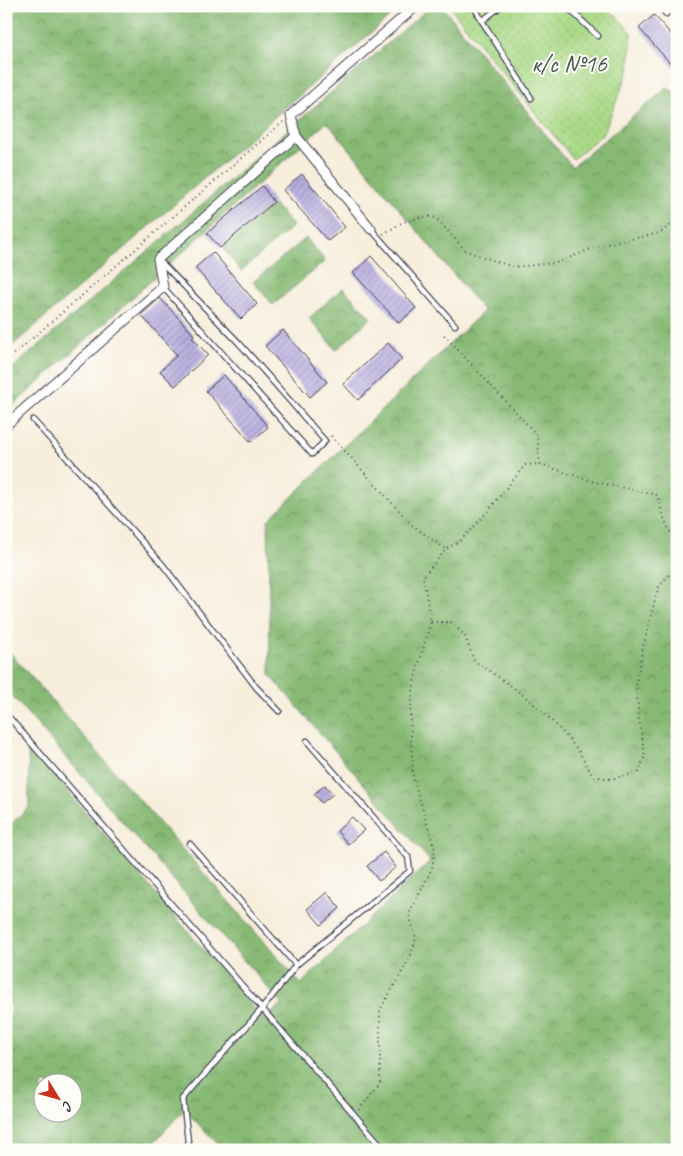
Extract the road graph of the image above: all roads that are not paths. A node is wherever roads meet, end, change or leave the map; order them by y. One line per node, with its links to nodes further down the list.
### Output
1 (416, 6): 10 (street)
2 (474, 6): 7 (lane)
3 (501, 6): 7 (lane)
4 (566, 6): 8 (lane)
5 (659, 6): 6 (lane)
6 (674, 6)
7 (482, 21): 9 (lane)
8 (598, 36)
9 (531, 98)
10 (296, 136): 11 (street); 12 (street)
11 (371, 229): 14 (lane)
12 (158, 259): 13 (street); 13 (lane)
13 (163, 287): 16 (street)
14 (455, 325)
15 (33, 420): 17 (lane)
16 (6, 425)
17 (279, 711)
18 (6, 714): 22 (lane)
19 (307, 741): 21 (lane)
20 (190, 844): 21 (lane)
21 (296, 965): 22 (lane)
22 (262, 1009): 23 (lane); 24 (lane)
23 (189, 1150)
24 (385, 1150)

